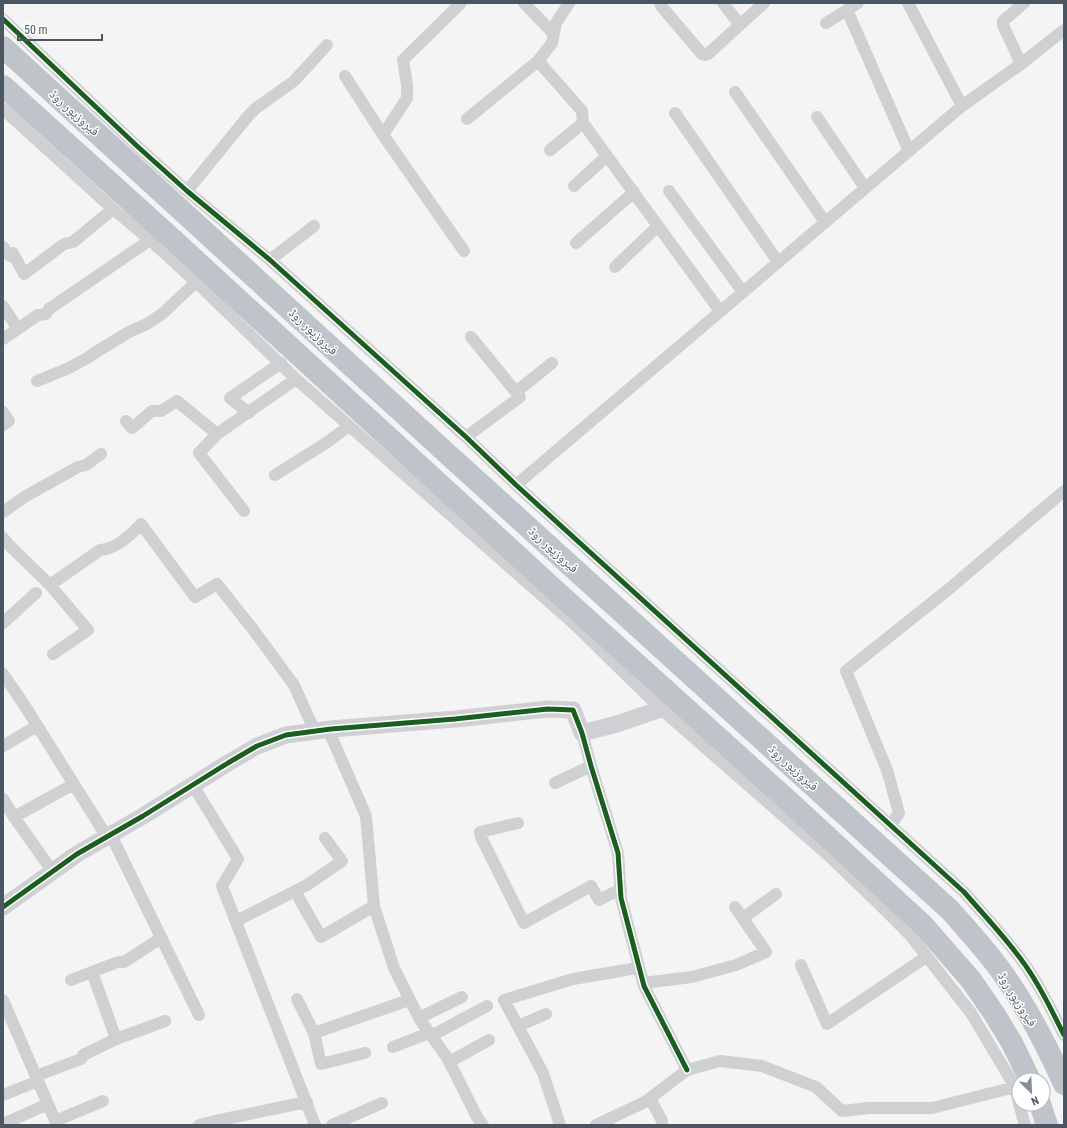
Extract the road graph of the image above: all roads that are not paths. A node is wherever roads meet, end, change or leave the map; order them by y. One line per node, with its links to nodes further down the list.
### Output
1 (461, 3): 29 (street)
2 (524, 3): 15 (street)
3 (570, 3): 15 (street)
4 (660, 3): 13 (street)
5 (723, 3): 13 (street)
6 (764, 3): 13 (street)
7 (858, 3): 10 (street)
8 (908, 3): 23 (street)
9 (1024, 3): 19 (street)
10 (847, 10): 12 (street); 31 (street)
11 (3, 19): 32 (street)
12 (826, 24)
13 (740, 25)
14 (1064, 30): 19 (street)
15 (554, 34): 18 (street)
16 (327, 45): 36 (street)
17 (3, 47): 32 (highway, فیروزپور روڈ)
18 (538, 61): 27 (street); 28 (street)
19 (1021, 64): 23 (street)
20 (345, 76): 29 (street)
21 (3, 86): 44 (highway)
22 (735, 92): 41 (street)
23 (962, 106): 31 (street)
24 (3, 109): 39 (street)
25 (675, 113): 49 (street)
26 (817, 117): 35 (street)
27 (467, 119)
28 (583, 122): 30 (street); 33 (street)
29 (383, 135): 47 (street)
30 (550, 150)
31 (909, 151): 35 (street)
32 (132, 152): 36 (street); 40 (highway, فیروزپور روڈ)
33 (607, 156): 34 (street); 37 (street)
34 (574, 186)
35 (865, 188): 41 (street)
36 (187, 190): 48 (street)
37 (634, 192): 43 (street); 45 (street)
38 (669, 192): 52 (street)
39 (113, 209): 44 (street); 46 (street)
40 (188, 216): 44 (highway); 137 (highway, فیروزپور روڈ)
41 (825, 222): 49 (street)
42 (314, 226): 48 (street)
43 (658, 226): 50 (street); 54 (street)
44 (160, 238): 51 (street); 55 (street); 71 (highway)
45 (576, 243)
46 (3, 247)
47 (464, 251)
48 (270, 260): 69 (street)
49 (778, 262): 52 (street)
50 (615, 267)
51 (196, 282): 58 (street); 61 (street)
52 (743, 292): 54 (street)
53 (3, 306): 55 (street)
54 (720, 311): 73 (street)
55 (18, 329): 57 (street)
56 (471, 337): 62 (street)
57 (3, 339)
58 (281, 363): 60 (street); 64 (street)
59 (552, 363): 62 (street)
60 (296, 379): 64 (street); 67 (street)
61 (37, 381)
62 (516, 392): 69 (street)
63 (3, 412): 66 (street)
64 (249, 413): 68 (street)
65 (126, 421): 68 (street)
66 (3, 425)
67 (349, 426): 71 (street); 72 (street)
68 (217, 434): 75 (street)
69 (466, 437): 73 (street)
70 (101, 454): 76 (street)
71 (399, 459): 83 (street); 93 (highway)
72 (275, 475)
73 (516, 485): 96 (street)
74 (1064, 491): 96 (street)
75 (244, 511)
76 (3, 512)
77 (6, 546): 78 (street)
78 (50, 585): 81 (street); 85 (street)
79 (36, 593): 80 (street)
80 (3, 623)
81 (53, 654)
82 (5, 681): 84 (street)
83 (661, 709): 86 (street); 93 (street)
84 (38, 726): 87 (street); 90 (street)
85 (322, 730): 86 (street); 91 (street); 103 (street)
86 (582, 733): 88 (street)
87 (3, 746)
88 (591, 766): 89 (street); 100 (street)
89 (555, 783)
90 (74, 784): 94 (street); 97 (street)
91 (192, 784): 97 (street); 107 (street)
92 (3, 799): 94 (street)
93 (789, 811): 109 (street); 135 (highway)
94 (14, 817): 99 (street)
95 (518, 823): 100 (street)
96 (890, 826): 127 (street)
97 (109, 836): 99 (street); 108 (street)
98 (325, 838): 101 (street)
99 (53, 872): 104 (street)
100 (621, 889): 111 (street)
101 (295, 891): 103 (street); 107 (street)
102 (776, 894): 106 (street)
103 (374, 906): 118 (street)
104 (3, 907)
105 (735, 907): 106 (street)
106 (743, 918): 114 (street)
107 (236, 921): 142 (street)
108 (162, 938): 112 (street); 121 (street)
109 (926, 957): 110 (street); 134 (street)
110 (801, 965)
111 (639, 967): 114 (street); 124 (street)
112 (92, 972): 113 (street); 128 (street)
113 (71, 980)
114 (643, 983): 133 (street)
115 (462, 997): 122 (street)
116 (297, 999): 125 (street)
117 (3, 1000): 136 (street)
118 (409, 1000): 122 (street); 125 (street)
119 (487, 1006): 126 (street)
120 (546, 1014): 124 (street)
121 (199, 1015)
122 (419, 1018): 126 (street)
123 (165, 1021): 128 (street)
124 (518, 1026): 156 (street)
125 (314, 1033): 131 (street)
126 (430, 1035): 130 (street); 132 (street)
127 (1064, 1036)
128 (116, 1039): 136 (street)
129 (489, 1040): 132 (street)
130 (393, 1047)
131 (365, 1053)
132 (449, 1062): 155 (street)
133 (687, 1070): 138 (street); 140 (street)
134 (1013, 1072)
135 (1019, 1072)
136 (37, 1079): 139 (street); 144 (street)
137 (1064, 1084)
138 (1011, 1087)
139 (3, 1095)
140 (650, 1098): 147 (street); 151 (street)
141 (103, 1102): 148 (street)
142 (307, 1102): 149 (street); 153 (street)
143 (382, 1102): 154 (street)
144 (48, 1104): 148 (street); 150 (street)
145 (1021, 1112): 157 (street)
146 (1043, 1112): 158 (highway)
147 (662, 1121)
148 (56, 1123)
149 (216, 1123): 152 (street)
150 (3, 1124)
151 (603, 1124)
152 (199, 1125)
153 (315, 1125)
154 (332, 1125)
155 (483, 1125)
156 (560, 1125)
157 (1025, 1125)
158 (1047, 1125)

